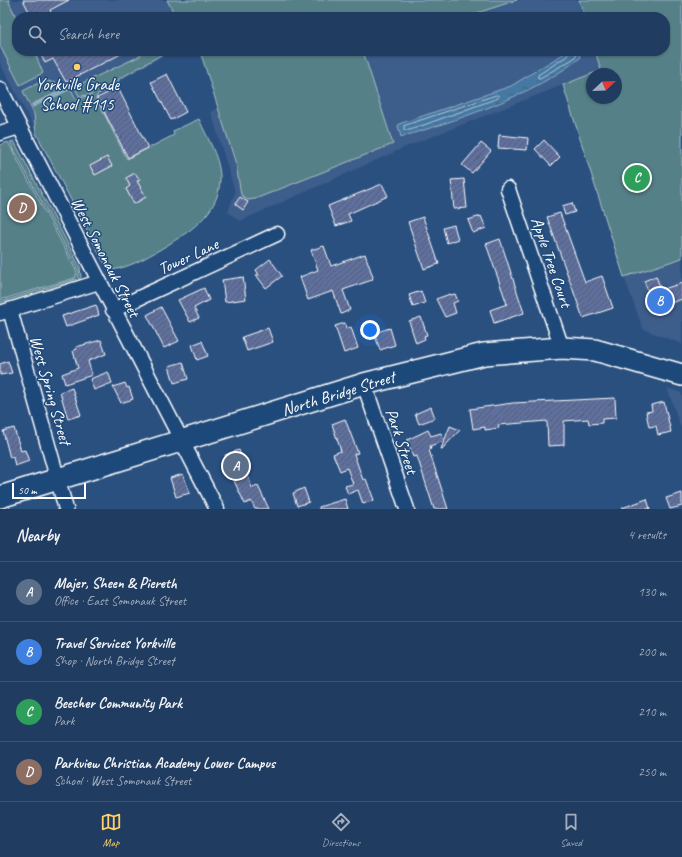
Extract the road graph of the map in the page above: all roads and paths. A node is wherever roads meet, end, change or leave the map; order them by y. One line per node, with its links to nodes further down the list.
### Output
1 (0, 88): 2 (street, West Somonauk Street)
2 (19, 127): 3 (street); 6 (street, West Somonauk Street)
3 (0, 133)
4 (508, 189): 9 (street, Apple Tree Court)
5 (277, 234): 7 (street, Tower Lane)
6 (99, 282): 7 (street, West Somonauk Street); 8 (street)
7 (113, 310): 12 (street, West Somonauk Street)
8 (5, 311): 13 (street, West Spring Street)
9 (562, 348): 10 (highway, North Bridge Street); 11 (highway, North Bridge Street)
10 (682, 375)
11 (364, 384): 12 (highway, North Bridge Street); 17 (street, Park Street)
12 (182, 442): 13 (highway, North Bridge Street); 16 (street, West Somonauk Street)
13 (58, 480): 14 (highway, North Bridge Street); 15 (street, West Spring Street)
14 (0, 497)
15 (66, 509)
16 (217, 509)
17 (407, 509)

